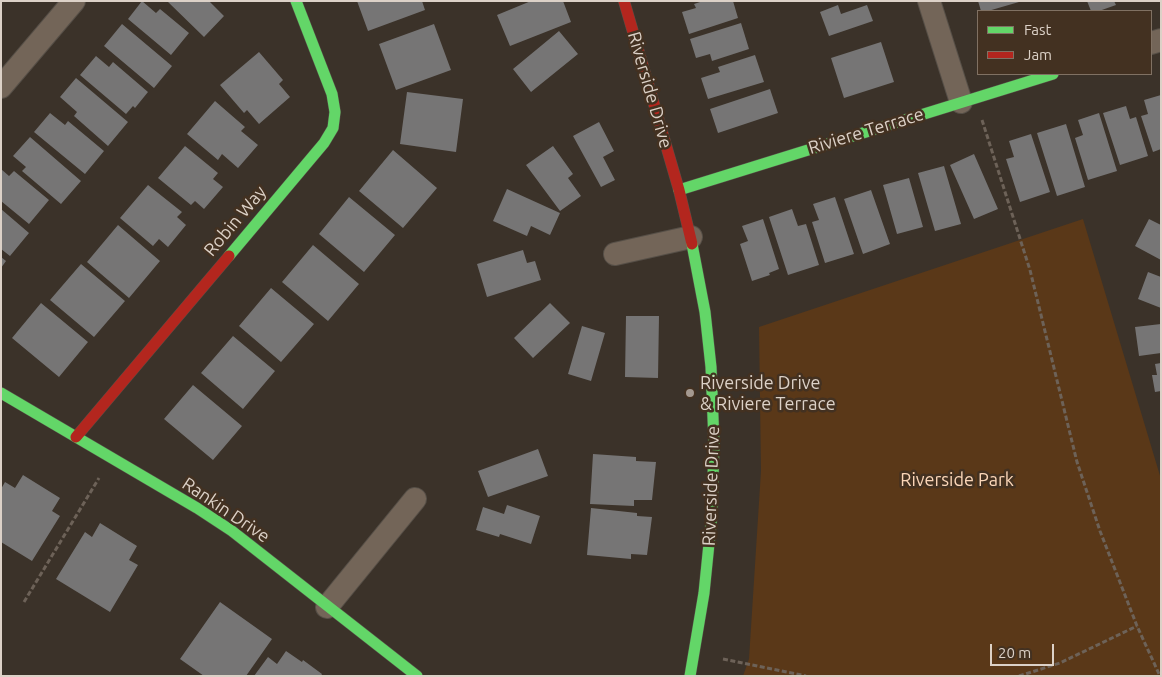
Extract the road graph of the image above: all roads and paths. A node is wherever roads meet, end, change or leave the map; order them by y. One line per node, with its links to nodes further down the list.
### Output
1 (74, 1): 6 (street)
2 (296, 1): 13 (street, Robin Way)
3 (624, 1): 9 (street, Riverside Drive)
4 (930, 1): 7 (street)
5 (1050, 75): 7 (street, Riviere Terrace)
6 (1, 87)
7 (961, 102): 9 (street, Riviere Terrace)
8 (981, 117): 18 (path)
9 (679, 190): 10 (street, Riverside Drive)
10 (691, 237): 11 (street); 21 (street, Riverside Drive)
11 (615, 254)
12 (1, 393): 13 (street, Rankin Drive)
13 (76, 437): 17 (street, Rankin Drive)
14 (101, 476): 16 (path)
15 (415, 499): 17 (street)
16 (24, 602)
17 (327, 608): 20 (street, Rankin Drive)
18 (1138, 626): 23 (path); 24 (path)
19 (723, 659): 22 (path)
20 (417, 676)
21 (690, 676)
22 (806, 676)
23 (1019, 676)
24 (1160, 676)

